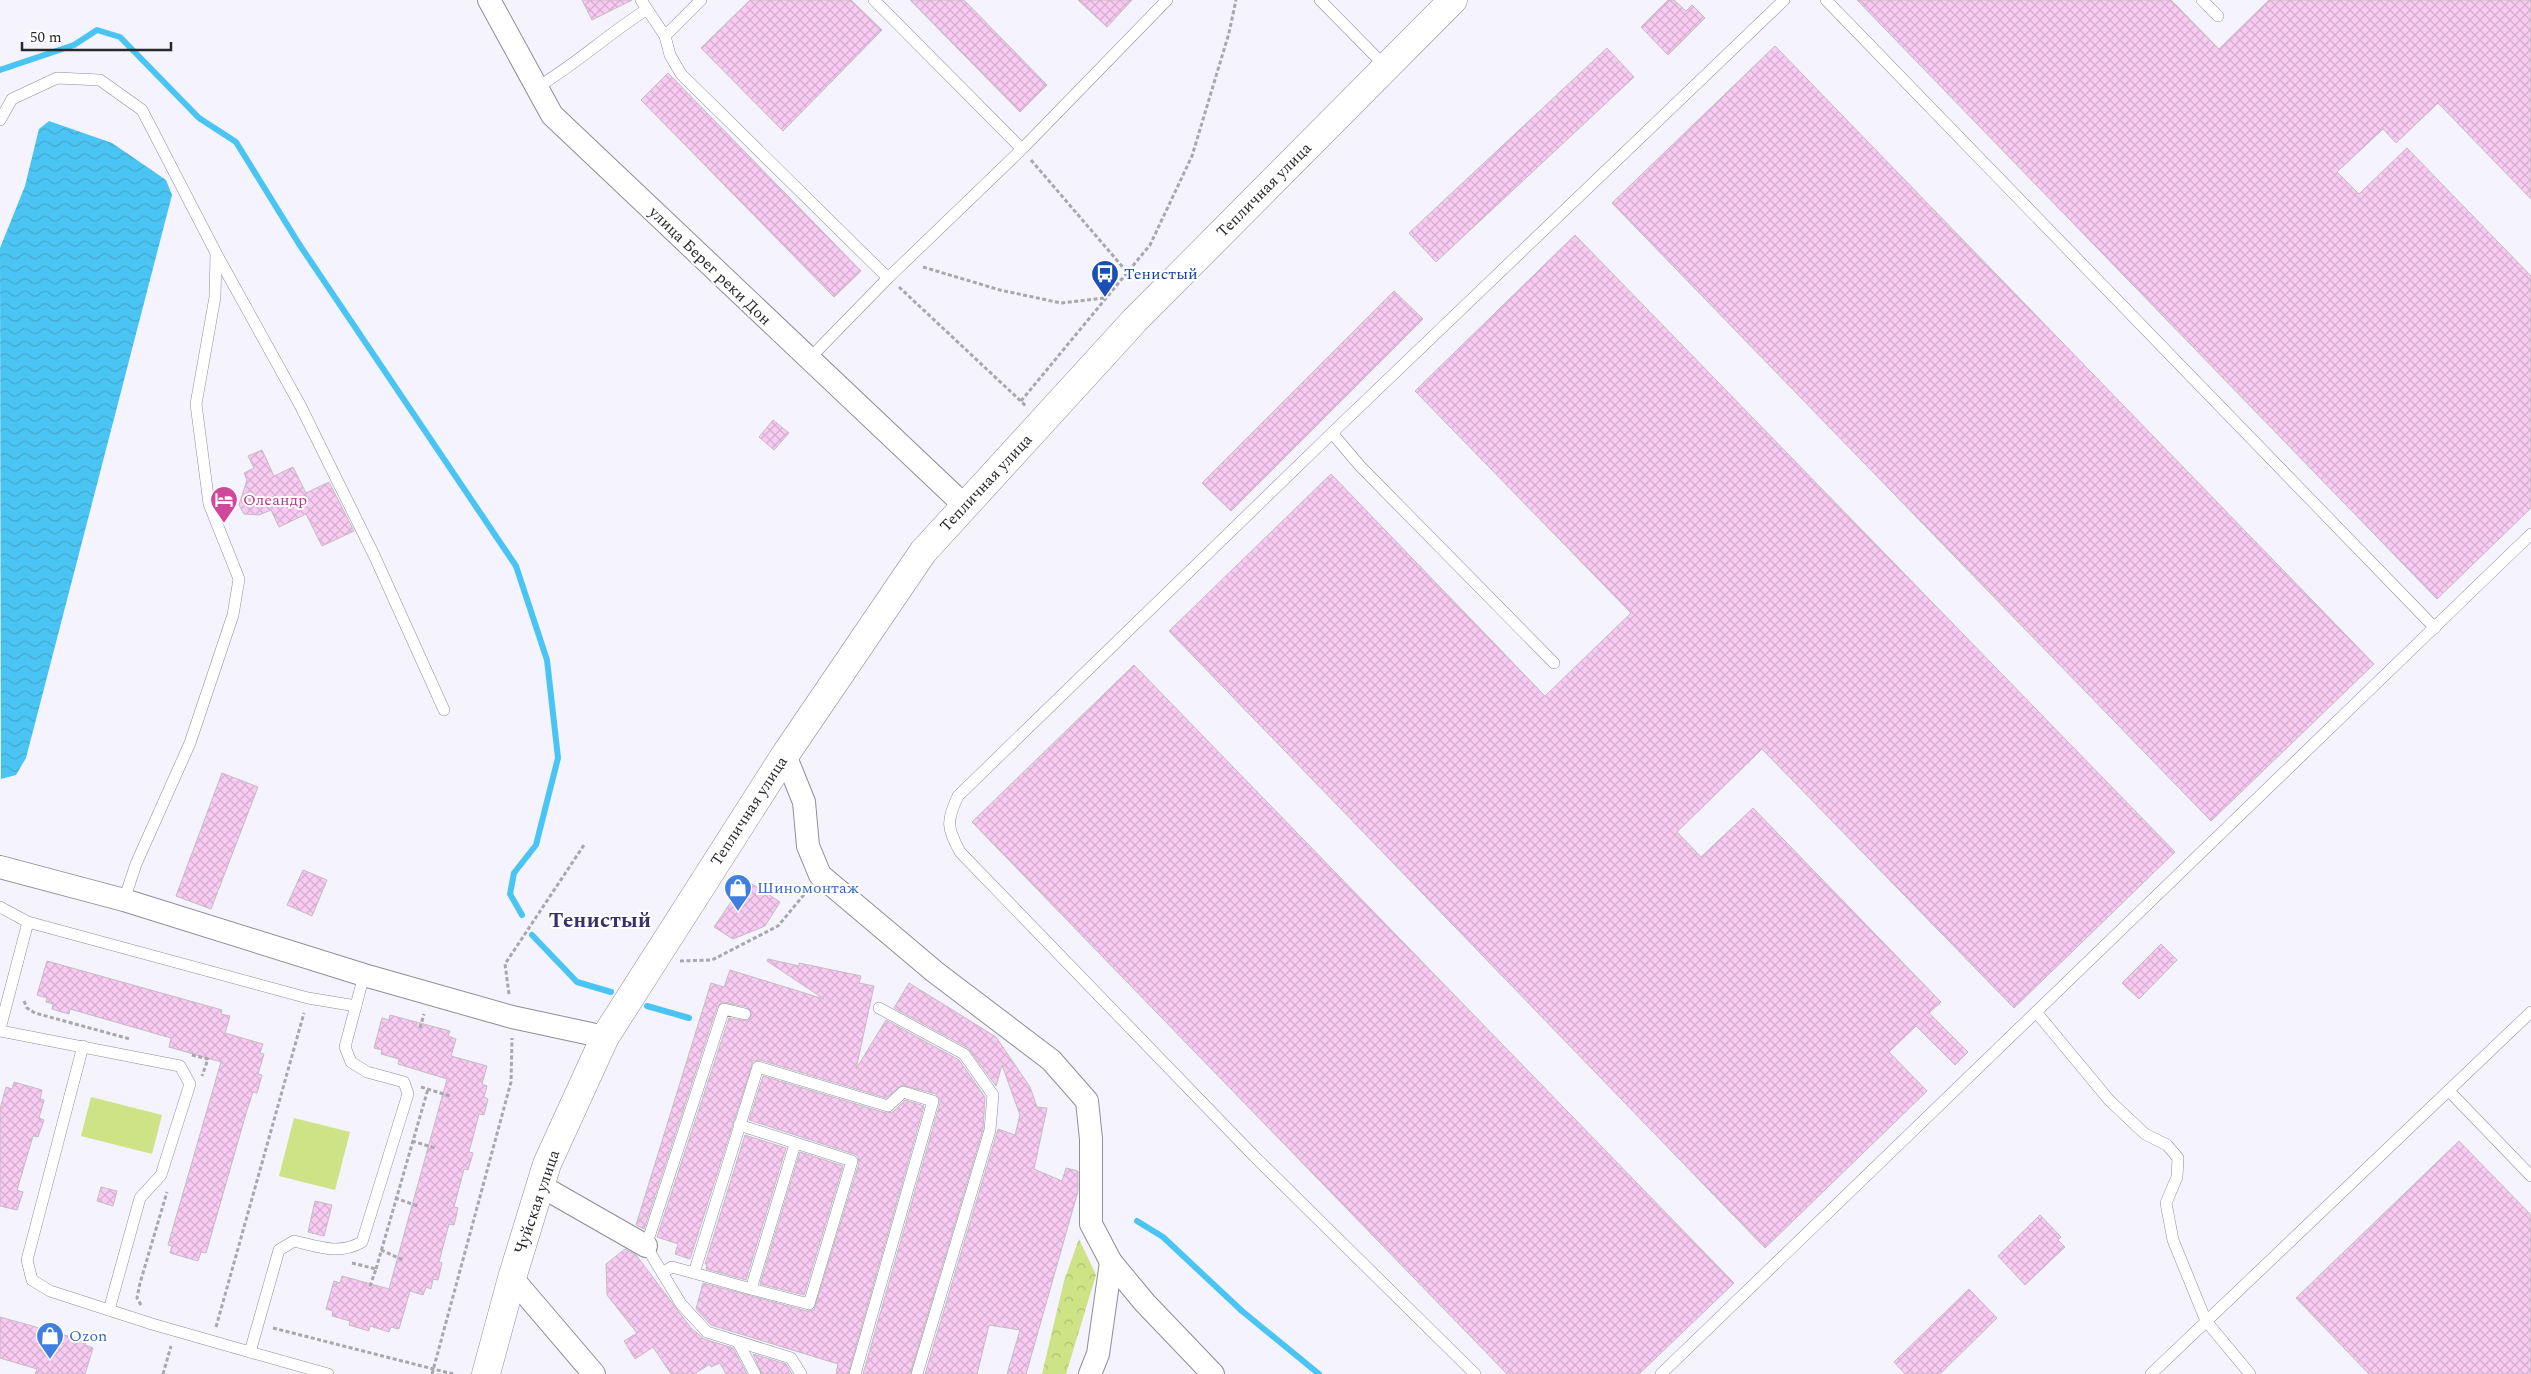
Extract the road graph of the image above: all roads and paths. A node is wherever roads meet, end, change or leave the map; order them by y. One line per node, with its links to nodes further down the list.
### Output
1 (701, 0): 13 (lane)
2 (874, 0): 17 (lane)
3 (1167, 0): 17 (lane)
4 (1236, 0): 19 (path)
5 (1320, 0): 14 (lane)
6 (1453, 0): 14 (street, Тепличная улица)
7 (1784, 0): 25 (lane)
8 (1826, 0): 28 (lane)
9 (2202, 0): 12 (lane)
10 (487, 1): 15 (street, улица Берег реки Дон)
11 (644, 5): 13 (lane); 15 (lane)
12 (2218, 16)
13 (665, 36): 20 (lane)
14 (1386, 67): 24 (street, Тепличная улица)
15 (536, 88): 22 (street, улица Берег реки Дон)
16 (0, 120): 18 (lane)
17 (1022, 149): 19 (path); 20 (lane)
18 (216, 253): 30 (lane); 35 (lane)
19 (1127, 272): 21 (path)
20 (888, 278): 21 (path); 22 (lane); 23 (path)
21 (1105, 298): 23 (path)
22 (808, 360): 26 (street, улица Берег реки Дон)
23 (1021, 401): 24 (path)
24 (1042, 422): 26 (street, Тепличная улица)
25 (1332, 433): 29 (lane); 104 (lane)
26 (964, 505): 31 (street, Тепличная улица)
27 (2531, 534): 28 (lane)
28 (2435, 628): 44 (lane)
29 (1554, 663)
30 (444, 710)
31 (785, 755): 34 (street); 38 (street, Тепличная улица)
32 (584, 845): 47 (path)
33 (0, 867): 35 (street)
34 (820, 875): 38 (path); 74 (street)
35 (124, 900): 39 (street)
36 (0, 907): 37 (lane)
37 (28, 922): 40 (lane); 48 (lane)
38 (652, 963): 49 (street, Тепличная улица)
39 (364, 974): 42 (lane); 47 (street)
40 (308, 998): 42 (lane); 86 (path)
41 (23, 999): 50 (path)
42 (356, 1006): 54 (lane)
43 (879, 1008): 101 (lane)
44 (2036, 1012): 83 (lane); 105 (lane)
45 (2531, 1012): 56 (lane)
46 (744, 1014): 70 (lane)
47 (512, 1017): 49 (street); 91 (path)
48 (0, 1030): 51 (lane)
49 (605, 1037): 64 (street, Чуйская улица)
50 (131, 1039)
51 (83, 1046): 82 (lane); 82 (lane)
52 (188, 1054): 53 (path)
53 (202, 1078)
54 (404, 1082): 55 (path); 59 (lane)
55 (428, 1089): 57 (path); 60 (path)
56 (2449, 1091): 63 (lane); 83 (lane)
57 (450, 1096)
58 (739, 1125): 61 (lane); 76 (lane); 100 (lane)
59 (395, 1136): 60 (path); 66 (lane)
60 (413, 1142): 62 (path); 67 (path)
61 (796, 1144): 80 (lane); 80 (lane)
62 (435, 1148)
63 (2531, 1176)
64 (541, 1186): 70 (street); 78 (street, Чуйская улица)
65 (168, 1190): 81 (path)
66 (378, 1193): 67 (path); 69 (lane)
67 (396, 1199): 68 (path); 71 (path)
68 (418, 1206)
69 (362, 1242): 71 (path); 84 (lane)
70 (646, 1246): 77 (lane)
71 (381, 1250): 72 (path); 75 (path)
72 (403, 1260)
73 (348, 1262): 75 (path)
74 (1111, 1262): 102 (street); 103 (street)
75 (376, 1269): 79 (path)
76 (694, 1273): 77 (lane); 80 (lane)
77 (662, 1274): 89 (lane)
78 (512, 1278): 96 (street, Чуйская улица); 97 (street)
79 (370, 1289)
80 (751, 1289)
81 (149, 1309)
82 (109, 1310): 87 (lane)
83 (2206, 1321): 106 (lane); 107 (lane)
84 (258, 1324): 90 (lane); 91 (path)
85 (207, 1326): 86 (path)
86 (216, 1328): 88 (path)
87 (175, 1331): 88 (lane); 92 (path)
88 (212, 1342): 90 (lane)
89 (738, 1342): 98 (lane); 99 (lane)
90 (250, 1352): 93 (lane)
91 (433, 1368): 94 (path); 95 (path)
92 (163, 1374)
93 (328, 1374)
94 (432, 1374)
95 (453, 1374)
96 (486, 1374)
97 (594, 1374)
98 (755, 1374)
99 (801, 1374)
100 (855, 1374)
101 (917, 1374)
102 (1090, 1374)
103 (1214, 1374)
104 (1475, 1374)
105 (1661, 1374)
106 (2151, 1374)
107 (2250, 1374)

